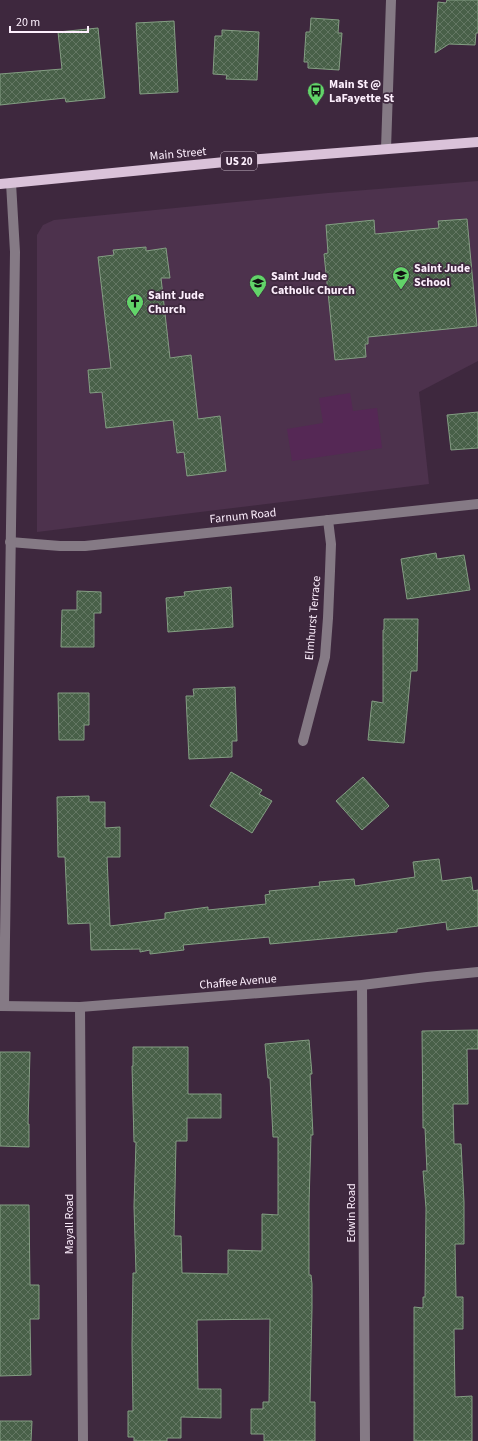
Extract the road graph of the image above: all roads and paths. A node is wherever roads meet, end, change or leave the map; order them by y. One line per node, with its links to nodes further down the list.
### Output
1 (391, 0): 3 (street)
2 (478, 142): 3 (main road, Main Street / US 20)
3 (386, 149): 4 (main road, Main Street / US 20)
4 (11, 182): 5 (main road, Main Street / US 20); 8 (street)
5 (0, 184)
6 (478, 504): 7 (street, Farnum Road)
7 (328, 520): 8 (street, Farnum Road); 9 (street, Elmhurst Terrace)
8 (10, 542): 12 (street)
9 (303, 741)
10 (478, 972): 11 (street, Chaffee Avenue)
11 (362, 985): 13 (street, Chaffee Avenue); 15 (street, Edwin Road)
12 (2, 1006): 13 (street, Chaffee Avenue)
13 (80, 1007): 14 (street, Mayall Road)
14 (83, 1441)
15 (365, 1441)

